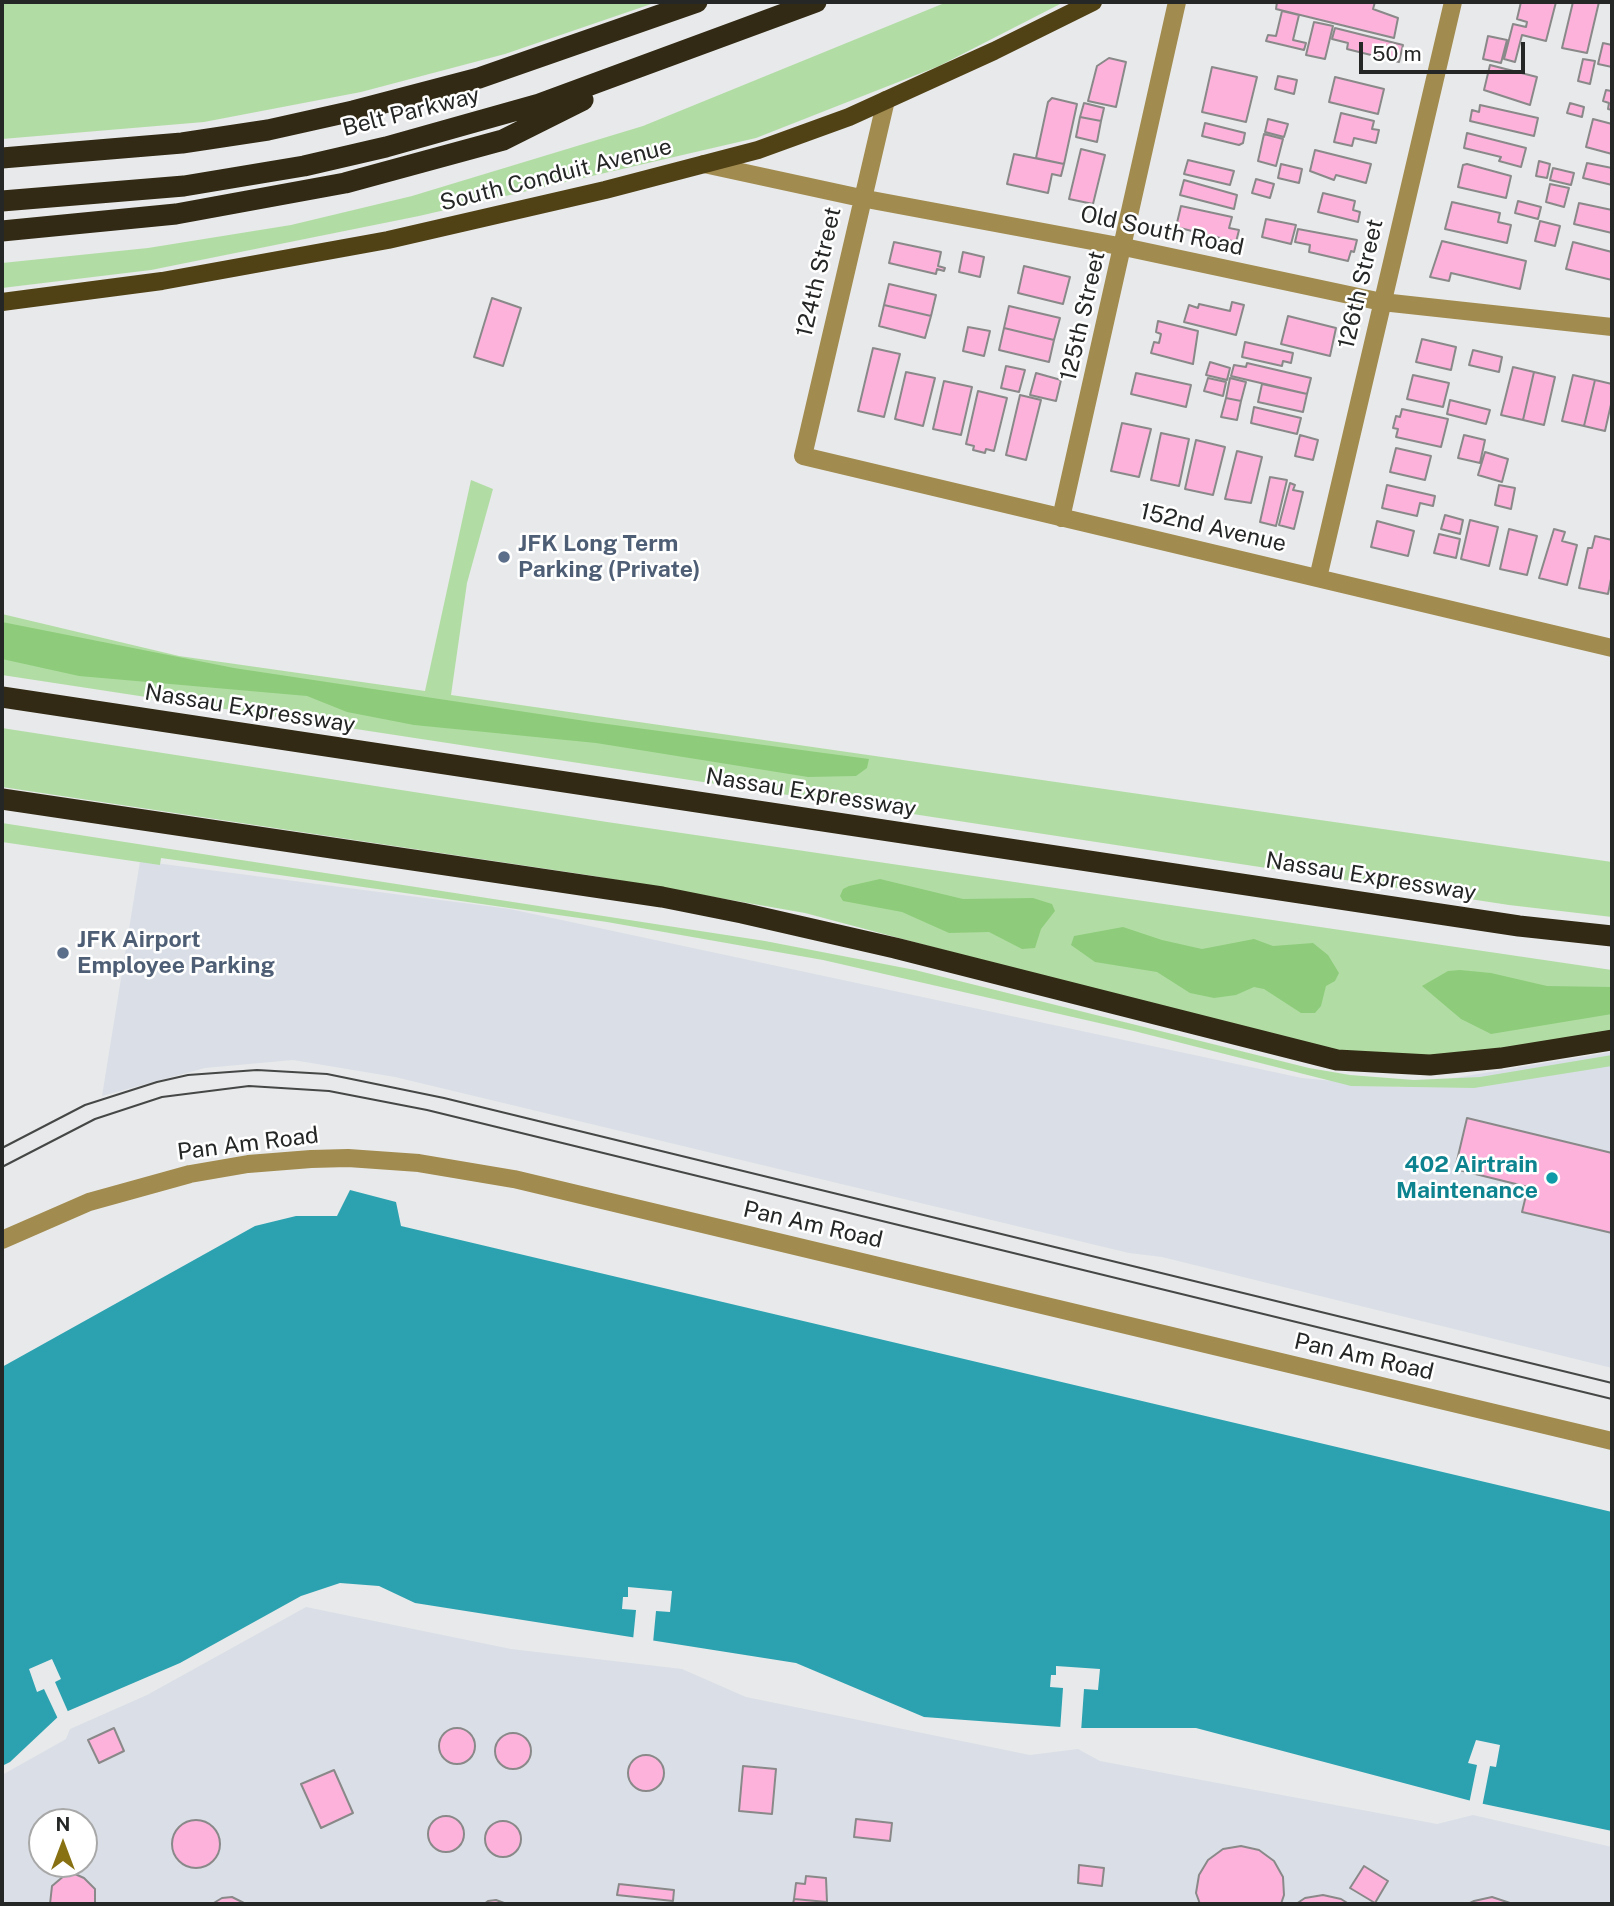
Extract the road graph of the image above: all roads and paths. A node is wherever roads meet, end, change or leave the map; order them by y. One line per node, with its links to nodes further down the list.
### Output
1 (697, 2): 8 (highway, Belt Parkway)
2 (816, 2): 6 (highway, Belt Parkway)
3 (1093, 2): 7 (main road, South Conduit Avenue)
4 (1177, 2): 13 (street, 125th Street)
5 (1452, 2): 16 (street, 126th Street)
6 (659, 62): 11 (highway, Belt Parkway); 12 (highway)
7 (886, 100): 9 (main road, South Conduit Avenue); 10 (street, 124th Street)
8 (2, 158)
9 (704, 164): 10 (street, Old South Road); 14 (main road, South Conduit Avenue)
10 (861, 198): 13 (street, Old South Road); 19 (street, 124th Street)
11 (2, 201)
12 (2, 231)
13 (1124, 247): 16 (street, Old South Road); 20 (street, 125th Street)
14 (83, 293): 15 (main road, South Conduit Avenue); 17 (main road)
15 (2, 302)
16 (1382, 302): 18 (street, Old South Road); 21 (street, 126th Street)
17 (2, 314)
18 (1612, 327)
19 (803, 456): 20 (street, 152nd Avenue)
20 (1061, 517): 21 (street, 152nd Avenue)
21 (1318, 578): 22 (street, 152nd Avenue)
22 (1612, 648)
23 (2, 697): 25 (highway, Nassau Expressway)
24 (2, 799): 26 (highway)
25 (1612, 936)
26 (1612, 1040)
27 (2, 1240): 28 (street, Pan Am Road)
28 (1612, 1441)

